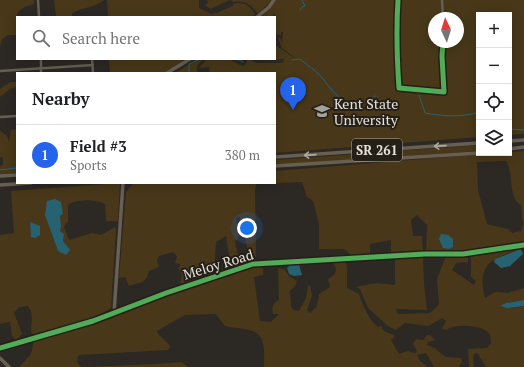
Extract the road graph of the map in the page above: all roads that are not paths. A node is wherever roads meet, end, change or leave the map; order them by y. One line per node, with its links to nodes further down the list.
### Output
1 (38, 0): 6 (street)
2 (274, 0): 7 (street)
3 (398, 0): 8 (street)
4 (442, 0): 5 (street)
5 (443, 12)
6 (39, 16)
7 (258, 16)
8 (443, 48)
9 (41, 60): 13 (street)
10 (92, 60): 12 (street)
11 (188, 60): 17 (street)
12 (93, 65): 13 (street); 16 (street)
13 (41, 68): 14 (street); 15 (street)
14 (0, 71)
15 (41, 72)
16 (93, 72)
17 (169, 72)
18 (16, 116): 19 (street)
19 (0, 117)
20 (524, 140): 21 (main road)
21 (512, 141)
22 (476, 143): 26 (main road, SR 261, one-way to 26)
23 (524, 147): 24 (main road)
24 (512, 149)
25 (476, 153): 27 (main road, SR 261)
26 (276, 157)
27 (276, 166)
28 (16, 175): 29 (main road)
29 (0, 176)
30 (16, 184): 32 (main road)
31 (123, 184): 34 (street)
32 (0, 185)
33 (524, 245): 34 (street, Meloy Road)
34 (114, 313): 35 (street, Meloy Road)
35 (0, 348)
36 (0, 358): 37 (main road)
37 (9, 367)

